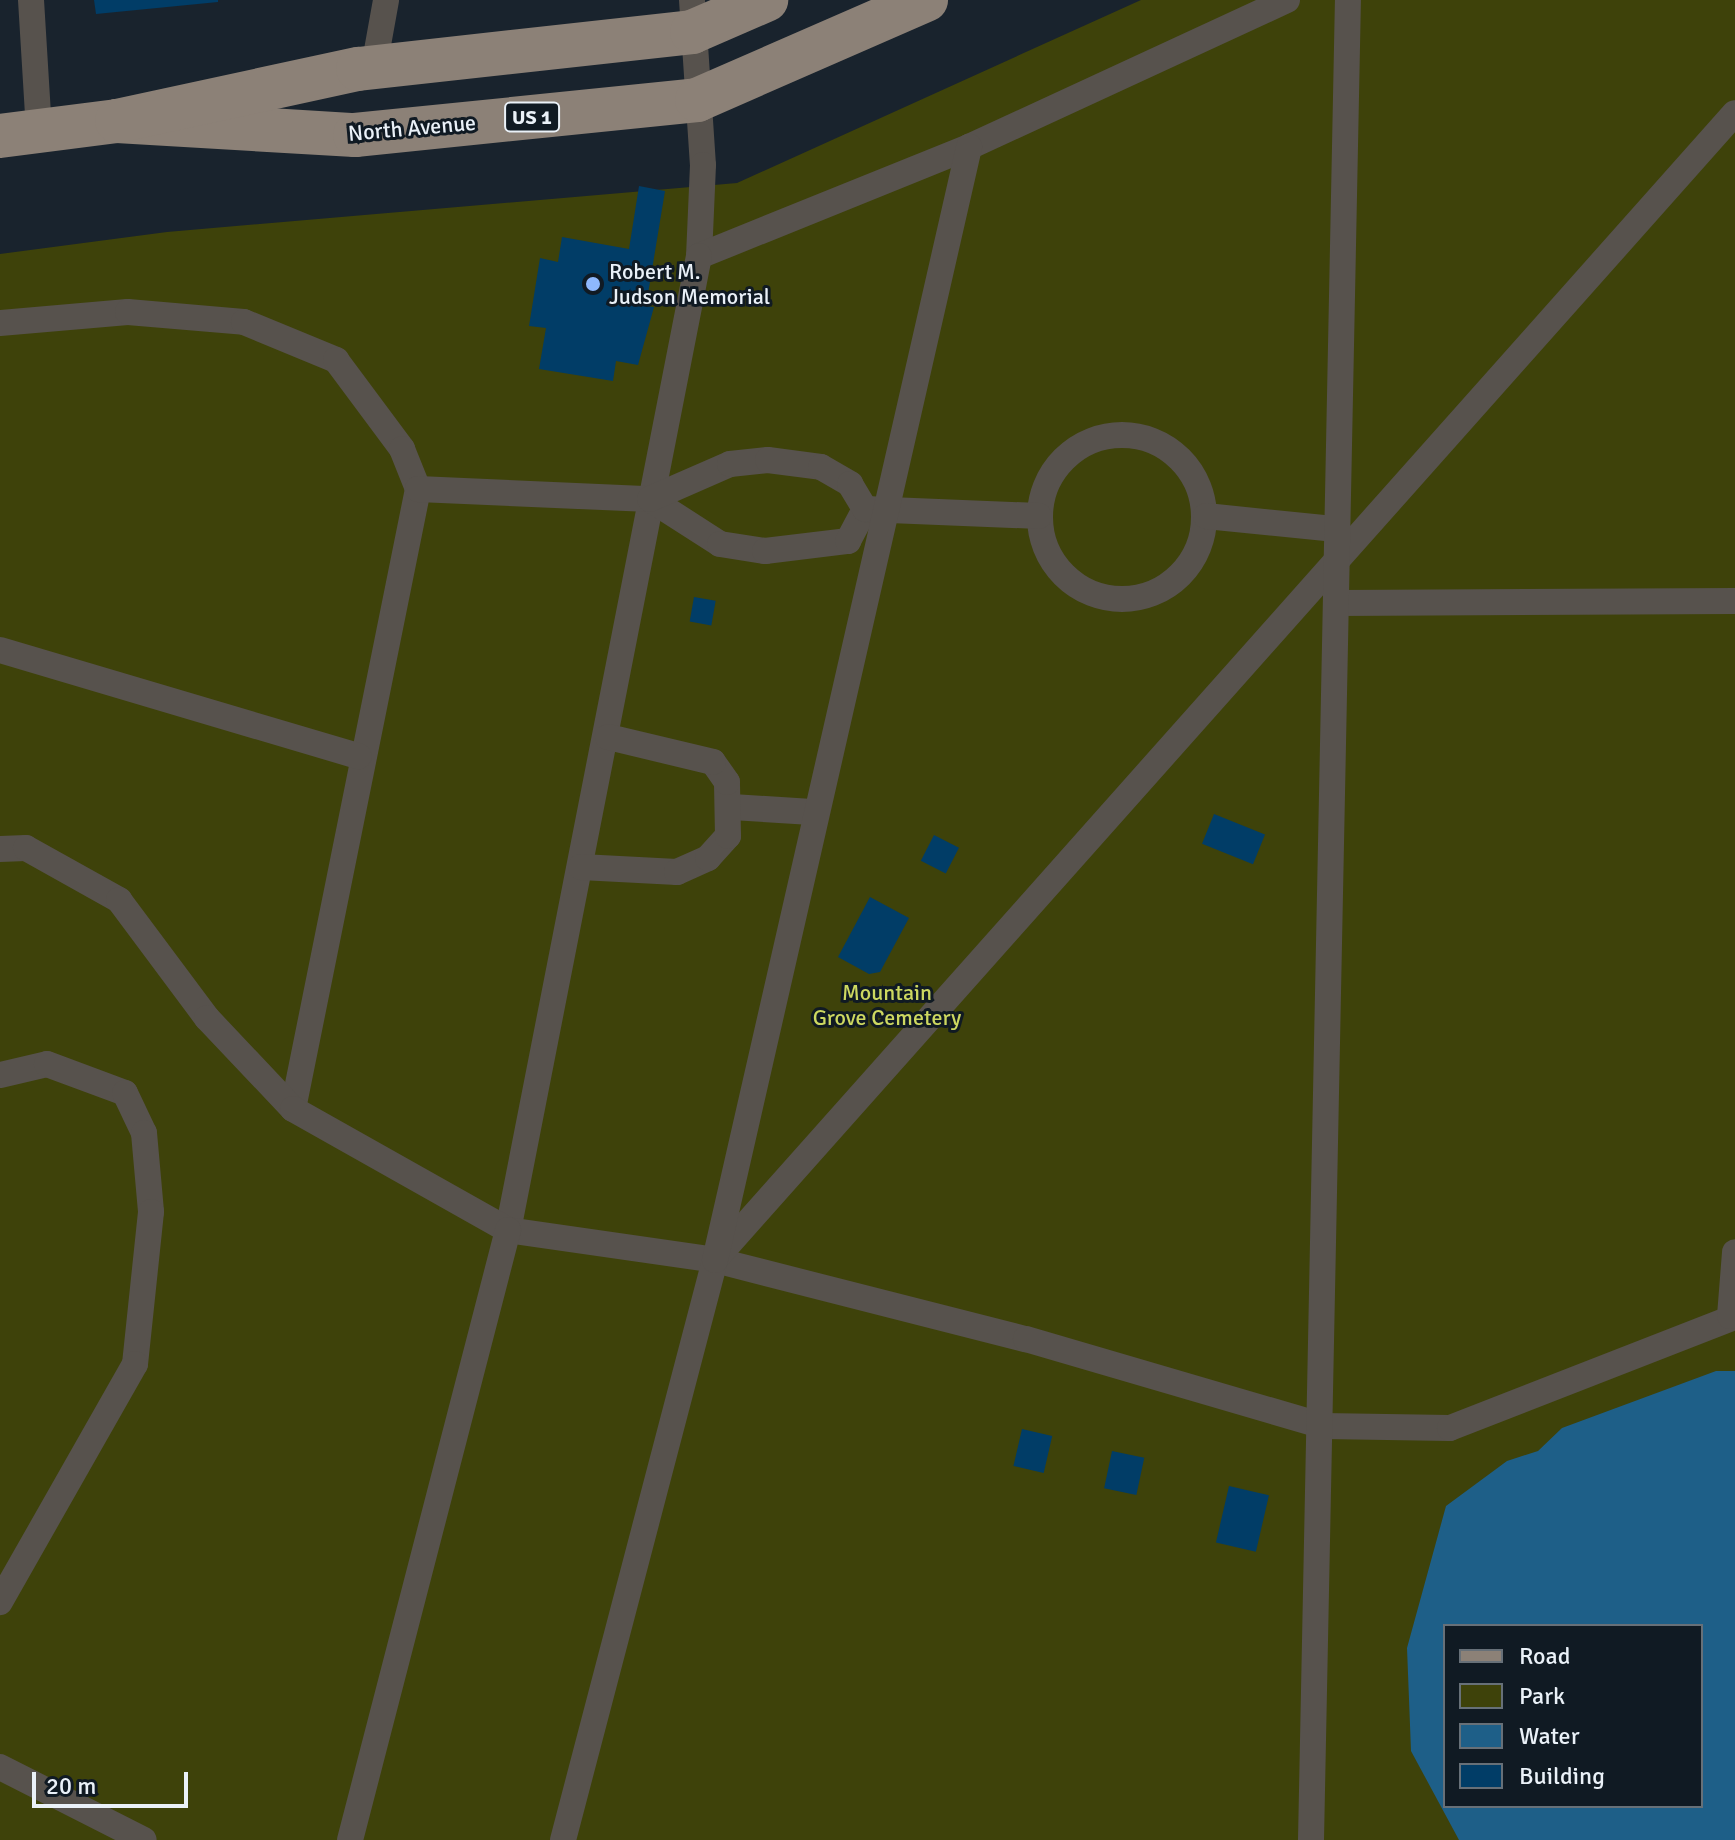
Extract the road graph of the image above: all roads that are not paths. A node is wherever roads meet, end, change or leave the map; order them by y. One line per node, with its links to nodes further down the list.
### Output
1 (31, 0): 12 (lane)
2 (386, 0): 8 (lane)
3 (766, 0): 7 (main road, North Avenue / US 1)
4 (926, 0): 9 (main road, North Avenue / US 1)
5 (1287, 0): 13 (lane)
6 (1348, 0): 21 (lane)
7 (692, 16): 8 (main road, North Avenue / US 1); 9 (lane)
8 (374, 67): 11 (main road, North Avenue / US 1)
9 (697, 100): 11 (main road, North Avenue / US 1); 14 (lane)
10 (1735, 113): 22 (lane)
11 (117, 121): 12 (main road, North Avenue / US 1)
12 (20, 133)
13 (969, 147): 14 (lane); 18 (lane)
14 (699, 256): 17 (lane)
15 (0, 323): 16 (lane)
16 (418, 489): 17 (lane); 27 (lane)
17 (650, 499): 18 (lane); 18 (lane); 26 (lane)
18 (877, 510): 19 (lane); 29 (lane)
19 (1039, 516): 20 (lane); 20 (lane)
20 (1206, 516): 21 (lane)
21 (1333, 529): 22 (lane)
22 (1335, 568): 24 (lane); 36 (lane)
23 (1735, 601): 24 (lane)
24 (1337, 603): 38 (lane)
25 (0, 650): 27 (lane)
26 (608, 737): 28 (lane); 31 (lane)
27 (359, 756): 33 (lane)
28 (732, 807): 29 (lane); 31 (lane)
29 (812, 812): 36 (lane)
30 (0, 849): 33 (lane)
31 (581, 867): 34 (lane)
32 (0, 1075): 39 (lane)
33 (293, 1109): 34 (lane)
34 (508, 1230): 36 (lane); 42 (lane)
35 (1735, 1252): 37 (lane)
36 (715, 1260): 38 (lane); 43 (lane)
37 (1732, 1317): 38 (lane)
38 (1323, 1426): 44 (lane)
39 (0, 1602)
40 (0, 1767): 41 (lane)
41 (144, 1840)
42 (350, 1840)
43 (563, 1840)
44 (1311, 1840)

